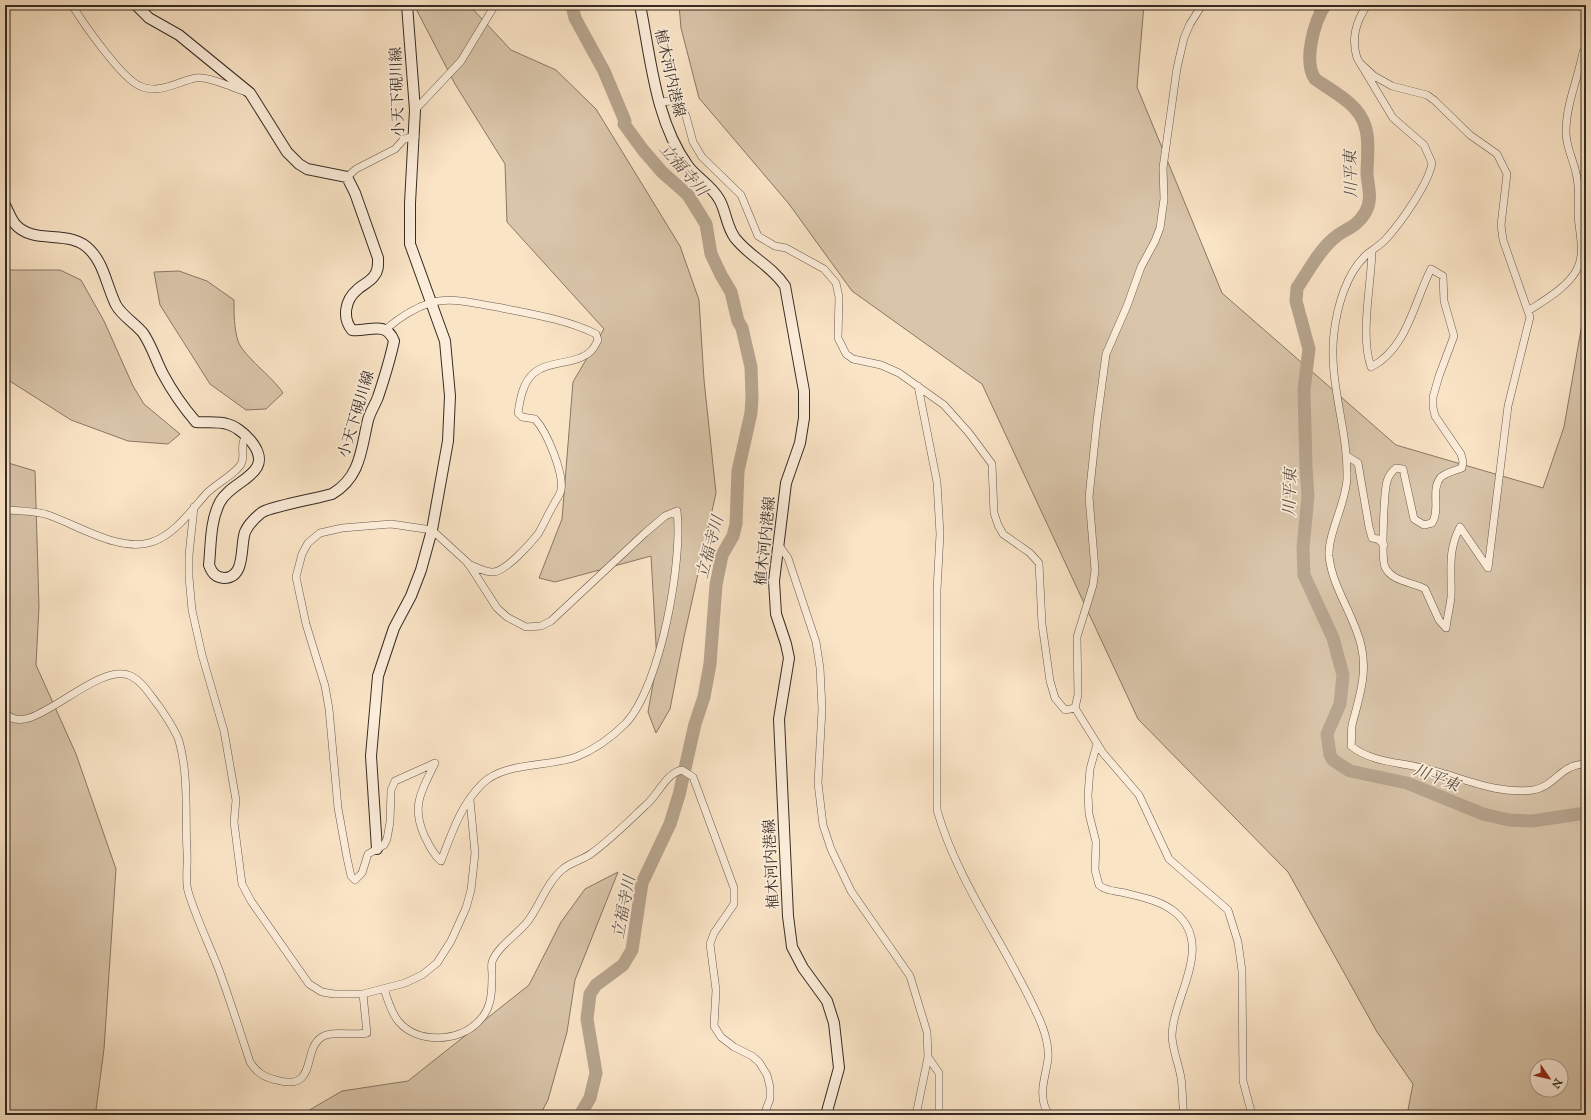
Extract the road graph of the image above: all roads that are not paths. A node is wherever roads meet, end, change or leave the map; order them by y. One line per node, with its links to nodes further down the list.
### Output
1 (72, 5): 10 (street)
2 (136, 5): 10 (main road)
3 (407, 5): 12 (main road, 小天下硯川線)
4 (495, 5): 12 (street)
5 (640, 5): 11 (main road, 植木河内港線)
6 (1202, 5): 29 (street)
7 (1367, 5): 9 (street)
8 (1583, 52): 18 (street)
9 (1360, 63): 16 (street); 18 (street)
10 (250, 94): 14 (main road)
11 (660, 102): 20 (street); 26 (main road, 植木河内港線)
12 (415, 110): 13 (main road, 小天下硯川線)
13 (415, 136): 14 (street); 17 (main road, 小天下硯川線)
14 (347, 176): 19 (main road)
15 (5, 205): 21 (main road, 小天下硯川線)
16 (1372, 251): 22 (street); 27 (street)
17 (431, 302): 19 (street); 25 (main road, 小天下硯川線); 28 (street)
18 (1528, 311): 27 (street)
19 (386, 329): 21 (main road, 小天下硯川線)
20 (918, 386): 29 (street); 42 (street)
21 (246, 436): 23 (street)
22 (1347, 456): 27 (street); 32 (street)
23 (194, 507): 24 (street); 36 (street)
24 (5, 516)
25 (432, 530): 28 (street); 34 (main road, 小天下硯川線); 34 (street)
26 (778, 544): 37 (street); 39 (main road, 植木河内港線)
27 (1384, 545)
28 (468, 563): 33 (street)
29 (1075, 708): 31 (street)
30 (5, 712): 36 (street)
31 (1097, 744): 43 (street); 44 (street)
32 (1586, 764)
33 (470, 800): 34 (street); 35 (street)
34 (377, 849)
35 (384, 989): 36 (street); 38 (street)
36 (363, 994)
37 (928, 1057): 40 (street); 41 (street)
38 (764, 1115)
39 (826, 1115)
40 (916, 1115)
41 (939, 1115)
42 (1049, 1115)
43 (1184, 1115)
44 (1252, 1115)

